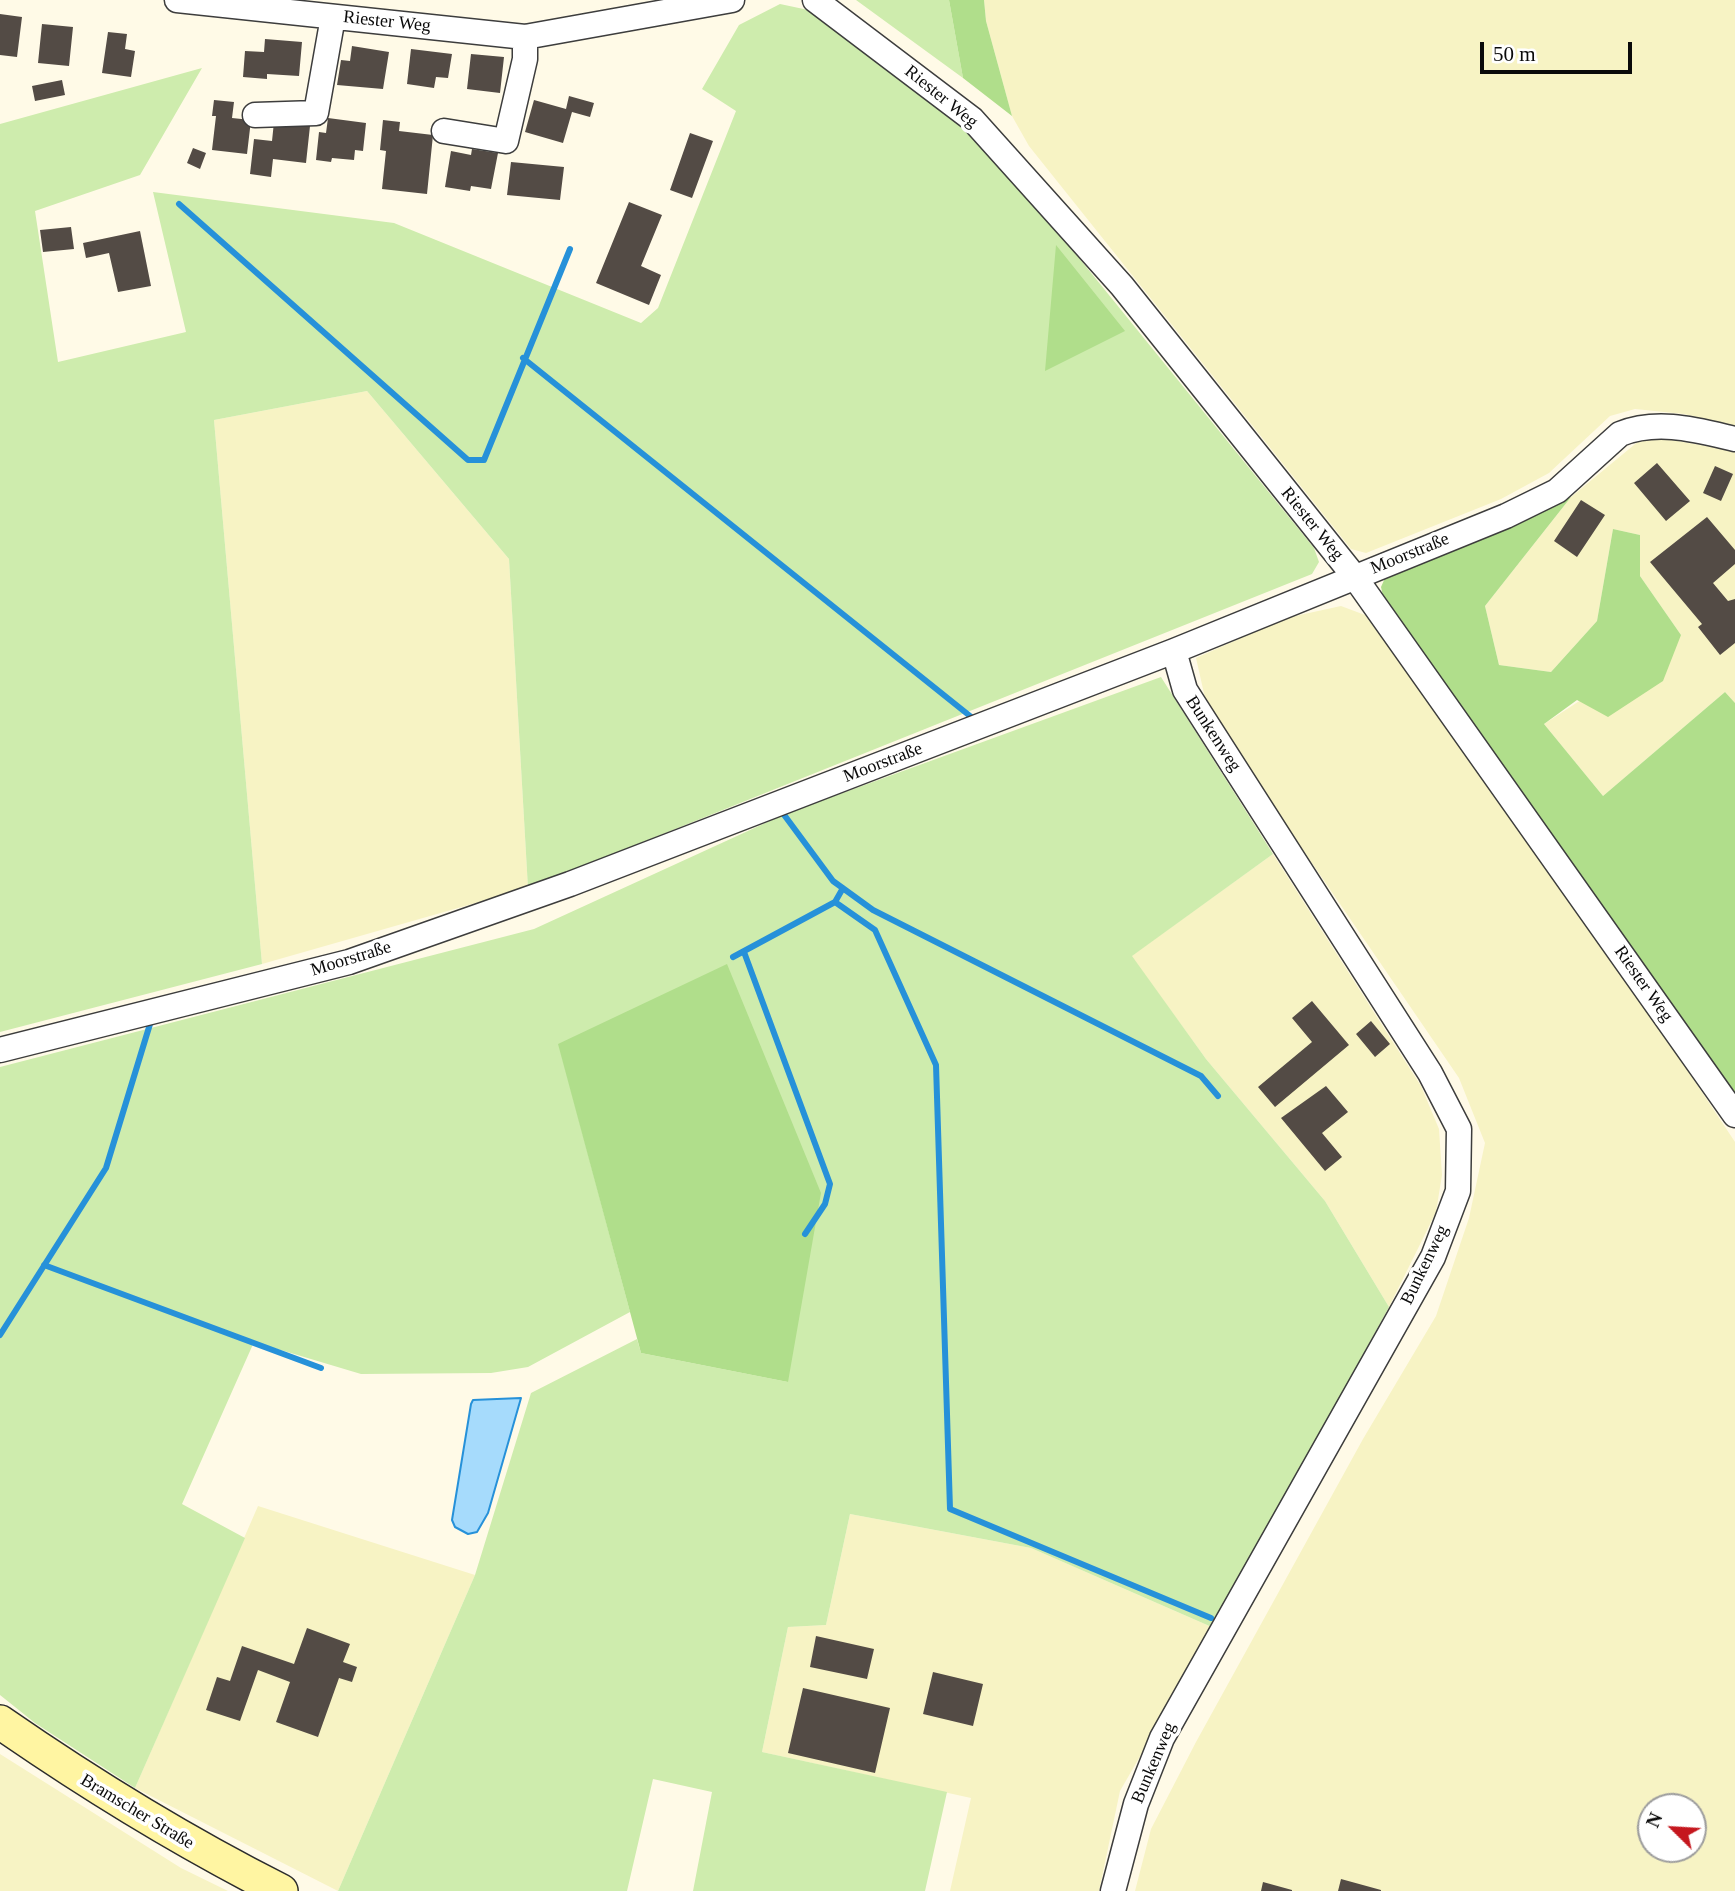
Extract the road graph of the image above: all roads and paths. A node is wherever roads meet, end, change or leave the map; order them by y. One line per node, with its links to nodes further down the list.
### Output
1 (177, 0): 4 (street, Riester Weg)
2 (732, 0): 5 (street, Riester Weg)
3 (815, 0): 9 (street, Riester Weg)
4 (333, 17): 5 (street, Riester Weg); 6 (street, Riester Weg)
5 (525, 37): 7 (street)
6 (255, 115)
7 (444, 131)
8 (1735, 439): 9 (street, Moorstraße)
9 (1354, 576): 10 (street, Moorstraße); 12 (street, Riester Weg)
10 (1174, 651): 11 (street, Moorstraße); 15 (street, Bunkenweg)
11 (0, 1050)
12 (1735, 1115)
13 (0, 1721): 14 (street, Bramscher Straße)
14 (281, 1891)
15 (1113, 1891)

